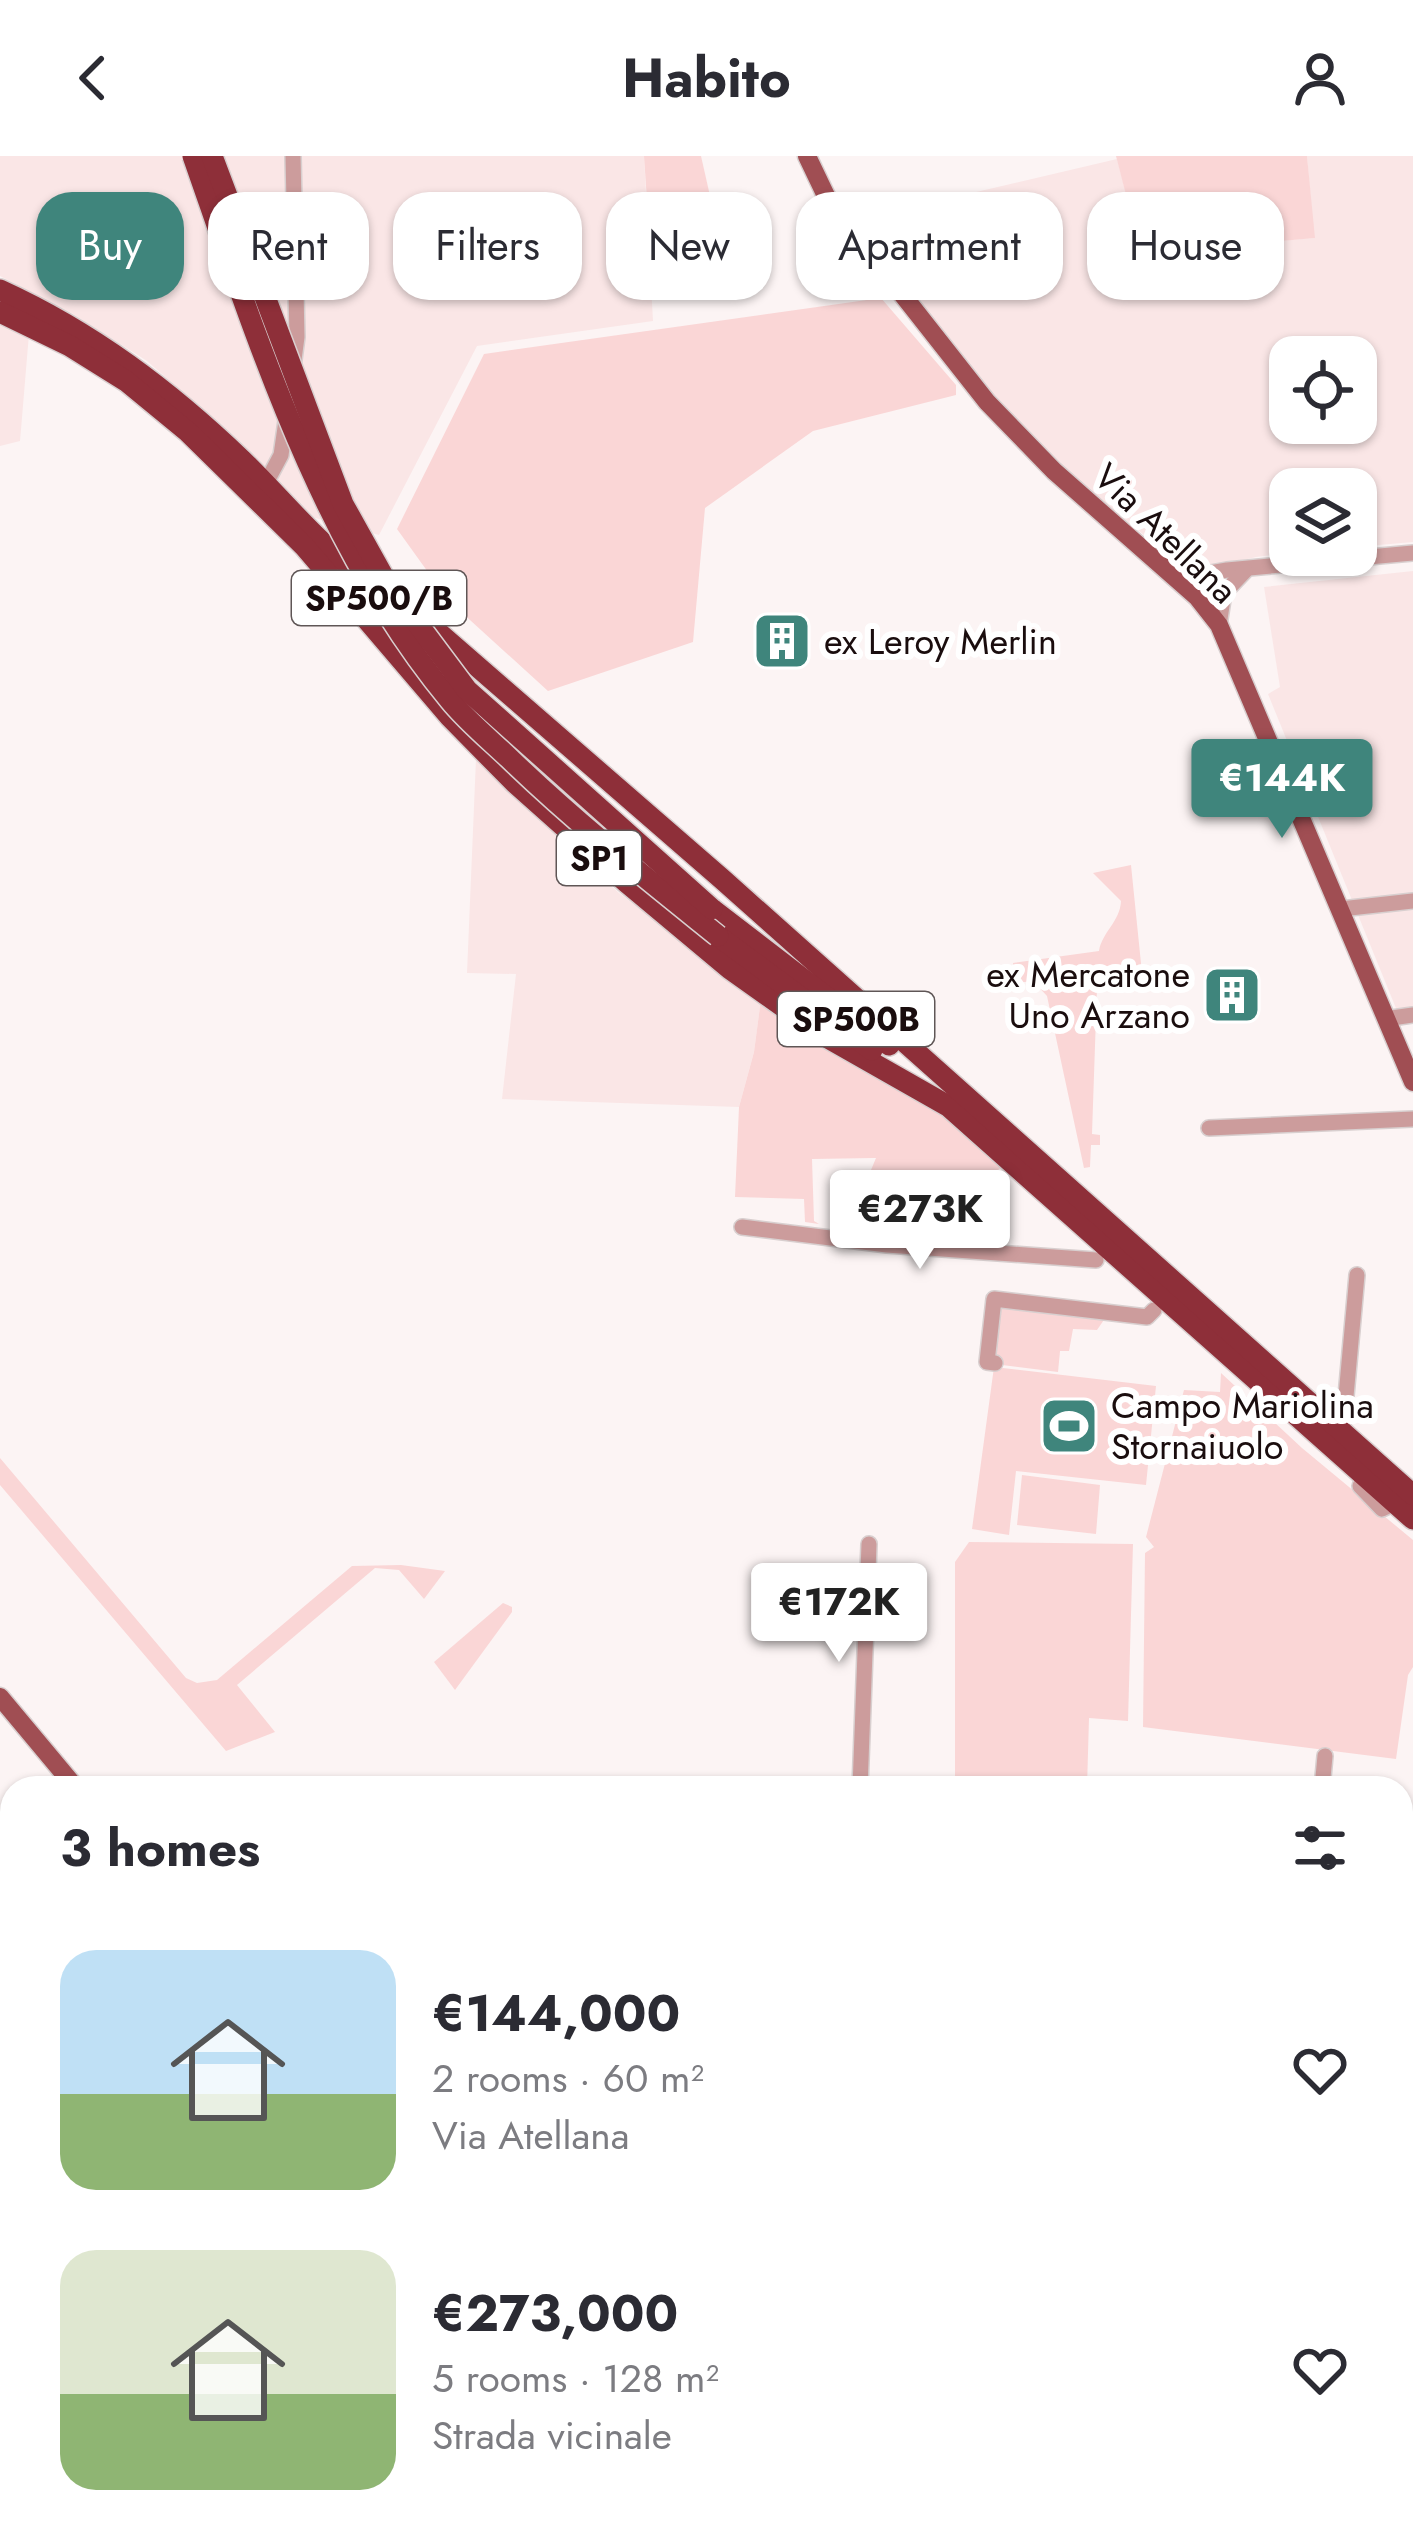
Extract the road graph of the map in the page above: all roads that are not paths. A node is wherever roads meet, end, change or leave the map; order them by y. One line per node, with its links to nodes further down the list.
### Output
1 (193, 156): 15 (highway, SP500/B, bridge)
2 (212, 156): 13 (highway, SP500/B, bridge)
3 (292, 156): 7 (street)
4 (807, 156): 10 (main road, Via Atellana)
5 (0, 290): 7 (highway, SP1)
6 (0, 312): 19 (highway, SP1)
7 (265, 485): 22 (highway, SP1)
8 (1413, 553): 9 (street)
9 (1245, 571): 10 (street); 11 (street)
10 (1177, 579): 11 (main road, Via Atellana)
11 (1219, 625): 14 (main road, Via Atellana)
12 (1413, 901): 14 (street)
13 (712, 909): 22 (highway, SP500B)
14 (1341, 909): 17 (main road, Via Atellana)
15 (718, 936): 19 (highway, SP500B)
16 (1413, 1015): 17 (street)
17 (1385, 1019): 18 (main road, Via Atellana)
18 (1413, 1082)
19 (948, 1106): 30 (highway, SP1)
20 (1413, 1119): 21 (street)
21 (1209, 1128)
22 (999, 1129): 30 (highway, SP1)
23 (742, 1227): 24 (street)
24 (1096, 1260)
25 (1357, 1275): 28 (street)
26 (1154, 1310): 27 (street)
27 (995, 1363)
28 (1345, 1406)
29 (1360, 1486): 30 (street)
30 (1404, 1499): 31 (highway, SP1)
31 (1413, 1519)
32 (869, 1544): 38 (street)
33 (0, 1697): 37 (main road)
34 (0, 1716): 36 (main road)
35 (1325, 1756): 39 (street)
36 (50, 1776)
37 (66, 1776)
38 (860, 1776)
39 (1323, 1776)

